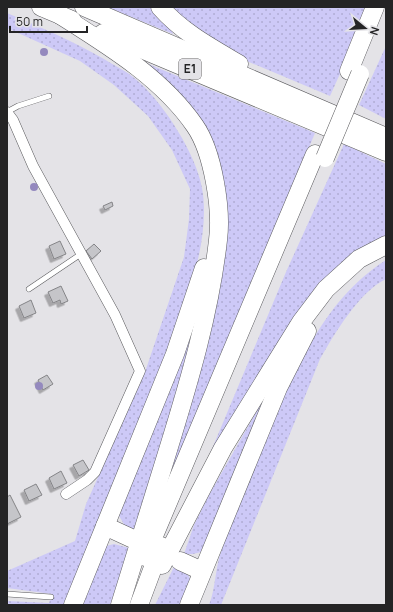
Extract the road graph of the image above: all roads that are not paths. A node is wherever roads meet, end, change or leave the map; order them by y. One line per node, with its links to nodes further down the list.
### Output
1 (41, 7): 6 (highway, E1)
2 (84, 7): 9 (highway, E1)
3 (160, 7): 9 (highway)
4 (375, 7): 7 (highway)
5 (386, 11): 7 (highway)
6 (60, 15): 12 (highway, E1); 14 (highway)
7 (354, 73): 13 (highway)
8 (49, 96): 10 (lane)
9 (314, 107): 11 (highway, E1)
10 (7, 112): 16 (street)
11 (386, 137)
12 (386, 152)
13 (320, 156): 28 (highway); 29 (highway)
14 (218, 203): 20 (highway); 28 (highway)
15 (386, 245): 17 (highway)
16 (81, 254): 18 (lane); 19 (street)
17 (359, 259): 22 (highway); 29 (highway)
18 (29, 289)
19 (66, 494)
20 (105, 526): 21 (highway); 27 (highway)
21 (131, 538)
22 (213, 544): 24 (highway); 31 (highway)
23 (180, 561): 24 (highway)
24 (202, 571): 30 (highway)
25 (7, 594): 26 (lane)
26 (51, 597)
27 (72, 605)
28 (121, 605)
29 (140, 605)
30 (189, 605)
31 (201, 605)

